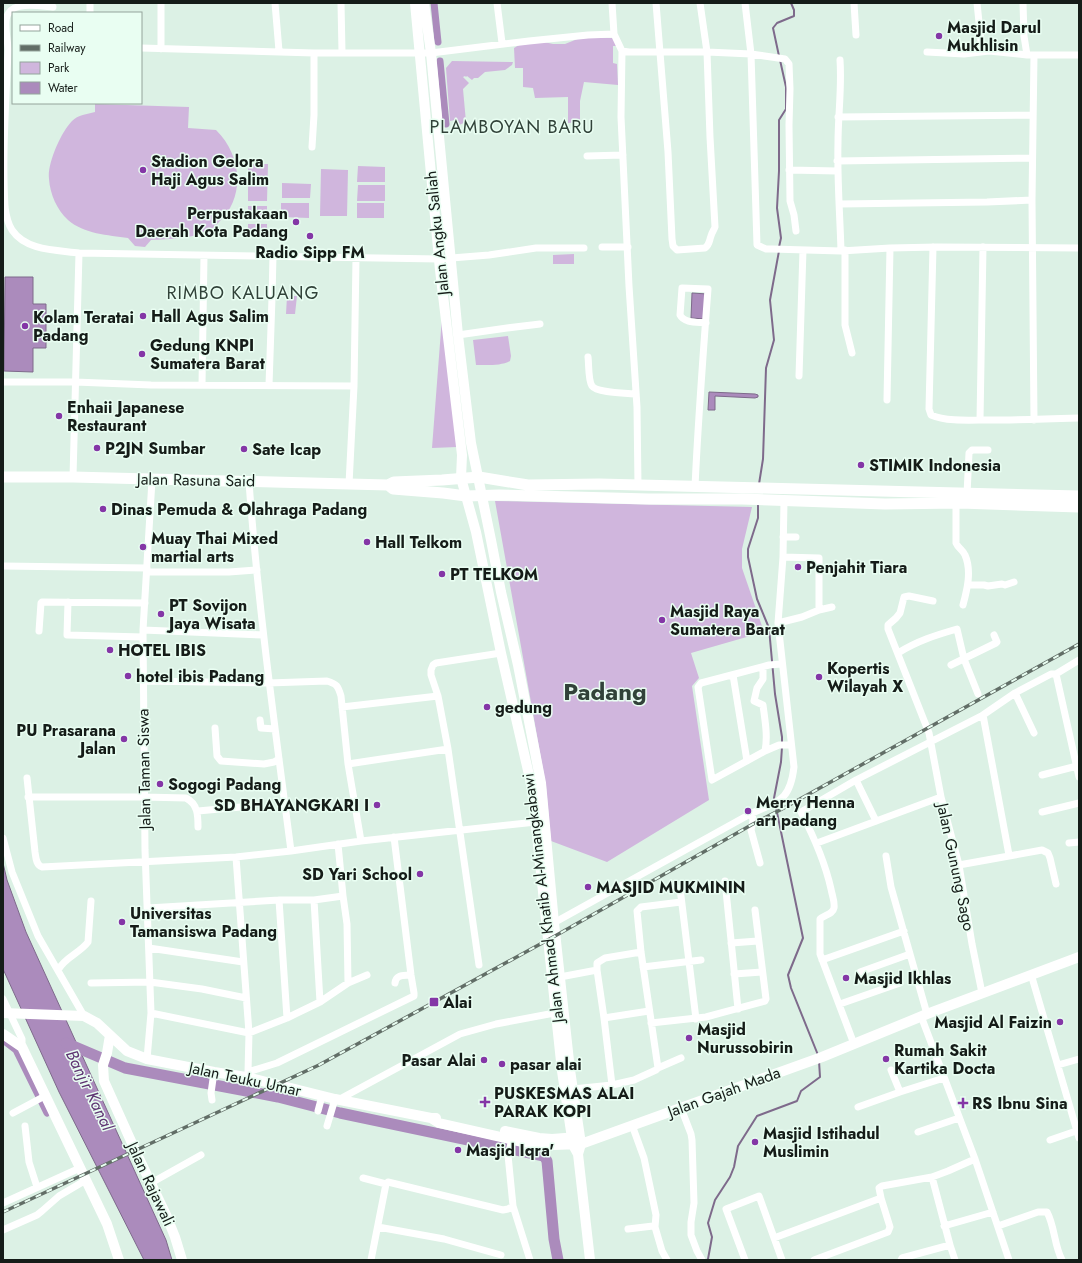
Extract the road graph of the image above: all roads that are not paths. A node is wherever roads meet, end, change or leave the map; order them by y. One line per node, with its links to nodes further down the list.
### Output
1 (161, 3): 20 (street)
2 (275, 3): 21 (street)
3 (341, 3): 24 (street)
4 (415, 3): 29 (main road, Jalan Angku Saliah)
5 (424, 3): 30 (main road, Jalan Angku Saliah)
6 (497, 3): 17 (street)
7 (612, 3): 15 (street)
8 (656, 3): 25 (street)
9 (700, 3): 26 (street)
10 (744, 3): 31 (street)
11 (854, 3): 16 (street)
12 (977, 3): 23 (street)
13 (1023, 3): 32 (street)
14 (53, 7): 18 (street)
15 (614, 34): 17 (street); 22 (street)
16 (856, 35)
17 (502, 43): 30 (street)
18 (8, 46): 57 (street)
19 (142, 48): 20 (street)
20 (161, 49): 21 (street)
21 (279, 51): 28 (street)
22 (622, 51): 25 (street); 38 (street)
23 (982, 51): 27 (street); 32 (street)
24 (342, 52): 28 (street); 29 (street)
25 (661, 52): 26 (street); 26 (street)
26 (707, 52): 31 (street)
27 (927, 52)
28 (314, 53): 37 (street)
29 (419, 53): 30 (street); 61 (main road, Jalan Angku Saliah)
30 (431, 53): 61 (main road, Jalan Angku Saliah)
31 (751, 54): 42 (street); 55 (street)
32 (1030, 55): 33 (street); 35 (street)
33 (1079, 55)
34 (840, 60): 36 (street)
35 (1033, 115): 36 (street); 40 (street)
36 (838, 117): 41 (street)
37 (312, 147)
38 (623, 155): 39 (street); 48 (street)
39 (587, 156)
40 (1032, 158): 41 (street); 44 (street)
41 (837, 161): 43 (street)
42 (789, 170): 43 (street); 46 (street)
43 (837, 171): 45 (street)
44 (1032, 200): 45 (street); 53 (street)
45 (840, 204): 56 (street)
46 (796, 231)
47 (602, 247): 48 (street)
48 (628, 247): 73 (street)
49 (933, 247): 50 (street); 52 (street); 76 (street)
50 (983, 247): 53 (street); 76 (street)
51 (584, 248): 61 (street)
52 (890, 248): 56 (street); 74 (street)
53 (1033, 248): 54 (street); 77 (street)
54 (1079, 248)
55 (803, 250): 56 (street); 67 (street)
56 (843, 251): 65 (street)
57 (79, 253): 59 (street); 69 (street)
58 (273, 255): 59 (street); 60 (street); 71 (street)
59 (204, 256): 70 (street)
60 (356, 258): 61 (street); 72 (street)
61 (444, 258): 64 (main road, Jalan Angku Saliah); 82 (main road, Jalan Angku Saliah)
62 (706, 323): 62 (street); 88 (street)
63 (540, 324): 64 (street)
64 (458, 335): 81 (main road, Jalan Angku Saliah)
65 (852, 353)
66 (588, 357): 73 (street)
67 (800, 376)
68 (3, 382): 69 (street)
69 (75, 382): 70 (street); 80 (street)
70 (202, 385): 71 (street)
71 (269, 385): 72 (street)
72 (354, 386): 85 (street)
73 (636, 394): 87 (street)
74 (887, 400)
75 (1079, 418): 77 (street)
76 (980, 420): 77 (street)
77 (1034, 420)
78 (988, 450): 89 (street)
79 (3, 477): 80 (main road, Jalan Rasuna Said)
80 (73, 477): 83 (main road, Jalan Rasuna Said)
81 (479, 477): 82 (main road); 87 (main road); 91 (main road, Jalan Ahmad Khatib Al-Minangkabawi)
82 (461, 478): 86 (main road); 90 (main road, Jalan Ahmad Khatib Al-Minangkabawi)
83 (152, 480): 84 (main road, Jalan Rasuna Said); 101 (street, Jalan Taman Siswa)
84 (249, 482): 85 (main road, Jalan Rasuna Said); 102 (street)
85 (349, 484): 86 (main road, Jalan Rasuna Said)
86 (388, 486): 90 (main road)
87 (638, 486): 88 (main road)
88 (695, 487): 93 (main road)
89 (967, 494): 92 (main road); 93 (main road)
90 (466, 496): 91 (main road); 116 (main road, Jalan Ahmad Khatib Al-Minangkabawi)
91 (482, 496): 94 (main road); 135 (main road, Jalan Ahmad Khatib Al-Minangkabawi)
92 (1079, 496)
93 (936, 498): 94 (main road); 95 (main road)
94 (784, 501): 97 (street)
95 (956, 504): 96 (main road); 104 (street)
96 (1079, 507)
97 (783, 536): 98 (street); 99 (street)
98 (796, 537)
99 (783, 556): 110 (street); 111 (street)
100 (3, 566): 101 (street)
101 (147, 570): 102 (street); 107 (street, Jalan Taman Siswa)
102 (257, 570): 114 (street)
103 (1014, 582): 104 (street)
104 (968, 585): 108 (street)
105 (933, 601): 117 (street, Jalan Gunung Sago)
106 (68, 602): 107 (street); 112 (street); 113 (street)
107 (145, 603): 113 (street, Jalan Taman Siswa)
108 (963, 605)
109 (832, 607): 110 (street)
110 (819, 610): 111 (street)
111 (778, 623): 120 (street)
112 (39, 631)
113 (143, 633): 114 (street); 124 (street, Jalan Taman Siswa)
114 (263, 635): 125 (street)
115 (994, 636): 118 (street)
116 (501, 653): 128 (street); 136 (main road, Jalan Ahmad Khatib Al-Minangkabawi)
117 (898, 653): 118 (street); 137 (street, Jalan Gunung Sago)
118 (964, 659): 121 (street); 127 (street)
119 (1079, 660): 122 (street)
120 (772, 665): 123 (street); 138 (street); 141 (street)
121 (951, 665)
122 (1056, 674): 126 (street); 139 (street)
123 (733, 675): 143 (street); 143 (street)
124 (144, 681): 125 (street); 151 (street, Jalan Taman Siswa)
125 (268, 683): 129 (street); 133 (street)
126 (1015, 693): 130 (street); 134 (street)
127 (978, 694)
128 (438, 696): 129 (street); 140 (street)
129 (342, 706): 144 (street)
130 (983, 715): 137 (street); 170 (street)
131 (260, 720): 133 (street)
132 (215, 728): 142 (street)
133 (275, 729): 142 (street)
134 (1034, 733)
135 (533, 739): 136 (main road); 187 (main road, Jalan Ahmad Khatib Al-Minangkabawi)
136 (522, 742): 159 (main road, Jalan Ahmad Khatib Al-Minangkabawi)
137 (930, 742): 149 (street); 152 (street, Jalan Gunung Sago)
138 (785, 745): 141 (street); 157 (street)
139 (1076, 748): 145 (street)
140 (448, 749): 144 (street); 161 (street)
141 (765, 751): 143 (street)
142 (279, 759): 169 (street)
143 (746, 761)
144 (348, 764): 164 (street)
145 (1077, 766): 146 (street); 147 (street)
146 (1042, 775)
147 (1079, 777)
148 (27, 778): 150 (street)
149 (856, 780): 158 (street); 166 (street)
150 (28, 797): 151 (street); 173 (street)
151 (144, 797): 155 (street); 173 (street, Jalan Taman Siswa)
152 (941, 797): 158 (street); 175 (street, Jalan Gunung Sago)
153 (1079, 803): 156 (street)
154 (241, 807): 155 (street)
155 (198, 811): 160 (street)
156 (1042, 812)
157 (752, 813): 174 (street); 187 (street)
158 (876, 821): 166 (street)
159 (536, 822): 161 (street); 187 (main road, Jalan Ahmad Khatib Al-Minangkabawi)
160 (198, 827)
161 (460, 830): 162 (street); 199 (street)
162 (394, 837): 164 (street); 207 (street)
163 (3, 838): 201 (street)
164 (361, 841): 168 (street)
165 (1079, 842): 167 (street)
166 (817, 843): 196 (street)
167 (1069, 843)
168 (338, 844): 169 (street); 179 (street)
169 (291, 851): 172 (street)
170 (1009, 855): 175 (street); 177 (street)
171 (886, 856): 188 (street)
172 (236, 857): 173 (street); 184 (street)
173 (145, 861): 185 (street, Jalan Taman Siswa)
174 (760, 863)
175 (959, 865): 215 (street, Jalan Gunung Sago)
176 (725, 882): 190 (street)
177 (1056, 884)
178 (680, 888): 183 (street)
179 (343, 896): 181 (street); 212 (street)
180 (279, 900): 181 (street); 184 (street); 227 (street)
181 (314, 900): 218 (street)
182 (91, 901): 201 (street)
183 (681, 902): 192 (street); 197 (street)
184 (239, 903): 185 (street); 198 (street)
185 (148, 908): 191 (street, Jalan Taman Siswa)
186 (755, 910): 189 (street)
187 (550, 925): 208 (main road, Jalan Ahmad Khatib Al-Minangkabawi); 222 (main road, Jalan Ahmad Khatib Al-Minangkabawi)
188 (904, 931): 193 (street); 196 (street)
189 (758, 941): 190 (street); 203 (street)
190 (731, 943): 205 (street)
191 (149, 948): 198 (street); 210 (street, Jalan Taman Siswa)
192 (641, 952): 200 (street); 202 (street)
193 (910, 954): 204 (street); 225 (street)
194 (1079, 957): 206 (main road, Jalan Gajah Mada)
195 (701, 960): 197 (street)
196 (822, 960): 219 (street)
197 (689, 961): 200 (street); 229 (street)
198 (243, 962): 216 (street)
199 (479, 965)
200 (643, 967): 221 (street)
201 (58, 970): 226 (street)
202 (597, 970): 208 (street); 228 (street)
203 (762, 972): 205 (street); 220 (street)
204 (860, 972)
205 (734, 974): 220 (street)
206 (1032, 974): 215 (main road, Jalan Gajah Mada); 239 (street)
207 (411, 975): 213 (street); 243 (street)
208 (560, 977): 222 (main road, Jalan Ahmad Khatib Al-Minangkabawi)
209 (364, 979): 212 (street)
210 (150, 982): 211 (street); 216 (street); 224 (street, Jalan Taman Siswa)
211 (91, 983)
212 (348, 983): 218 (street)
213 (395, 983)
214 (900, 983): 219 (street)
215 (982, 993): 225 (main road, Jalan Gajah Mada)
216 (246, 998): 231 (street)
217 (3, 999): 235 (street)
218 (320, 1002): 227 (street)
219 (840, 1004): 234 (street)
220 (738, 1009): 229 (street)
221 (649, 1011): 228 (street); 230 (street)
222 (560, 1012): 242 (main road, Jalan Ahmad Khatib Al-Minangkabawi); 252 (street)
223 (3, 1013): 226 (main road, Jalan Teuku Umar)
224 (151, 1013): 231 (street); 238 (street, Jalan Taman Siswa)
225 (924, 1015): 234 (main road, Jalan Gajah Mada); 245 (street)
226 (84, 1016): 233 (main road, Jalan Teuku Umar)
227 (287, 1018): 231 (street)
228 (604, 1018): 246 (street)
229 (696, 1019): 230 (street)
230 (651, 1023): 240 (street)
231 (249, 1033): 243 (street)
232 (3, 1034): 235 (main road)
233 (110, 1035): 238 (main road, Jalan Teuku Umar); 274 (main road, Jalan Rajawali)
234 (854, 1044): 254 (main road, Jalan Gajah Mada)
235 (22, 1047): 249 (main road)
236 (681, 1058): 240 (street)
237 (1079, 1058): 239 (street)
238 (147, 1059): 244 (main road, Jalan Teuku Umar)
239 (1058, 1065): 262 (street)
240 (658, 1068): 246 (street)
241 (891, 1070): 248 (street)
242 (566, 1071): 247 (main road, Jalan Ahmad Khatib Al-Minangkabawi); 267 (main road, Jalan Ahmad Khatib Al-Minangkabawi)
243 (247, 1074): 244 (main road, Jalan Teuku Umar); 251 (main road, Jalan Teuku Umar)
244 (213, 1075): 250 (street)
245 (944, 1078): 248 (street); 258 (street)
246 (612, 1085): 247 (street)
247 (573, 1090): 267 (main road, Jalan Ahmad Khatib Al-Minangkabawi)
248 (900, 1092): 253 (street)
249 (44, 1096): 256 (street); 270 (main road)
250 (211, 1096)
251 (321, 1099): 252 (main road, Jalan Teuku Umar); 255 (street)
252 (335, 1101): 257 (main road, Jalan Teuku Umar); 261 (street)
253 (858, 1107)
254 (681, 1108): 259 (main road, Jalan Gajah Mada); 296 (street)
255 (318, 1110)
256 (13, 1113)
257 (431, 1118): 266 (main road, Jalan Teuku Umar); 267 (main road, Jalan Teuku Umar)
258 (959, 1118): 263 (street); 269 (street)
259 (632, 1125): 267 (main road, Jalan Gajah Mada); 284 (street)
260 (25, 1126): 276 (street)
261 (327, 1126)
262 (1078, 1130): 264 (street); 265 (street)
263 (918, 1132)
264 (1079, 1138)
265 (1050, 1140)
266 (511, 1142): 267 (main road, Jalan Teuku Umar); 279 (street)
267 (576, 1143): 294 (main road)
268 (201, 1155): 274 (street)
269 (975, 1159): 271 (street); 280 (street)
270 (80, 1168): 273 (main road); 276 (street)
271 (932, 1177): 277 (street); 281 (street)
272 (363, 1178): 275 (street)
273 (86, 1180): 286 (street); 290 (main road)
274 (150, 1184): 291 (main road, Jalan Rajawali)
275 (386, 1184): 279 (street); 283 (street)
276 (37, 1187): 278 (street)
277 (881, 1198): 287 (street); 299 (street)
278 (3, 1202)
279 (513, 1206): 293 (street)
280 (993, 1212): 281 (street); 282 (street)
281 (944, 1226): 288 (street)
282 (998, 1226): 302 (street); 303 (street)
283 (378, 1227): 289 (street); 292 (street)
284 (655, 1227): 285 (street); 295 (street)
285 (628, 1228)
286 (3, 1230)
287 (774, 1238): 297 (street); 298 (street)
288 (950, 1245): 300 (street); 301 (street)
289 (501, 1255)
290 (119, 1260)
291 (182, 1260)
292 (371, 1260)
293 (530, 1260)
294 (590, 1260)
295 (667, 1260)
296 (701, 1260)
297 (745, 1260)
298 (782, 1260)
299 (814, 1260)
300 (901, 1260)
301 (955, 1260)
302 (1009, 1260)
303 (1062, 1260)

